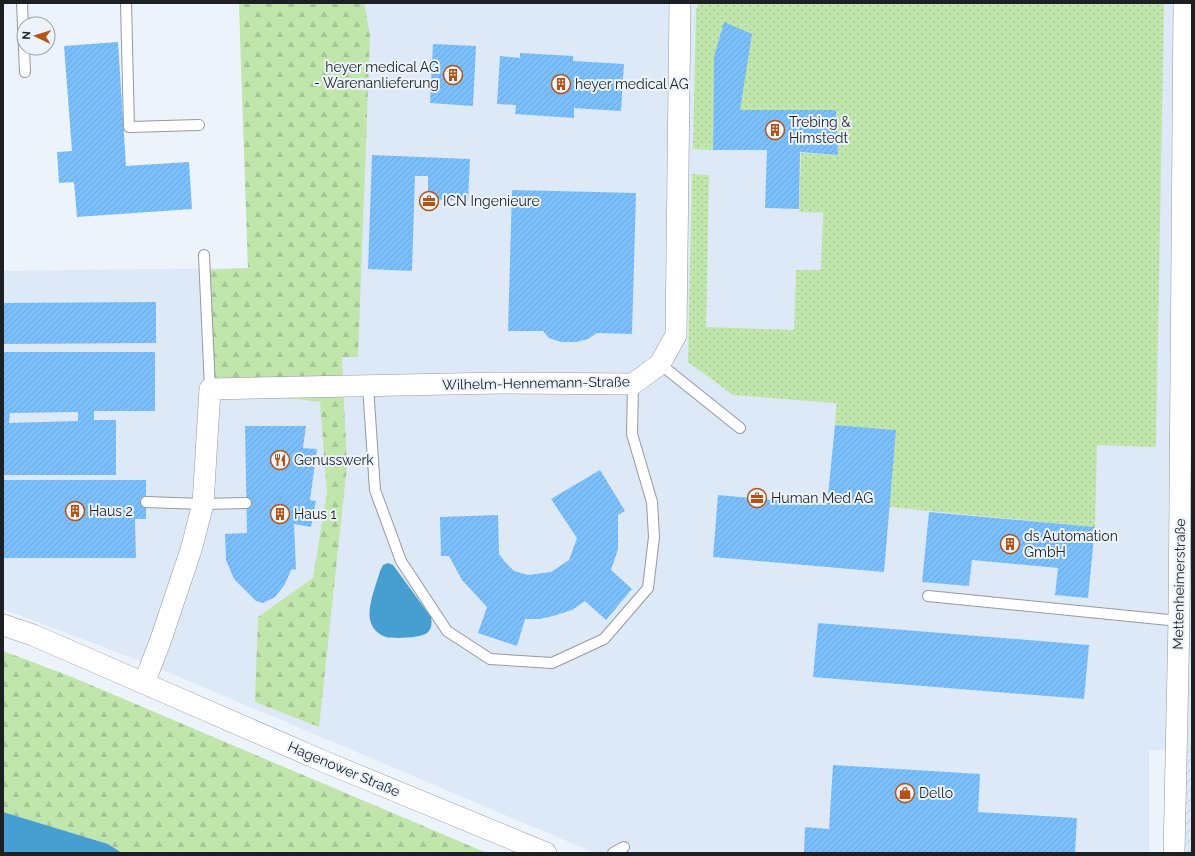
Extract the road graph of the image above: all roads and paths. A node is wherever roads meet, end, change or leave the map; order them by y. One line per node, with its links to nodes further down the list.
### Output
1 (22, 3): 5 (lane)
2 (126, 3): 6 (lane)
3 (680, 3): 8 (street, Wilhelm-Hennemann-Straße)
4 (1184, 3): 17 (street, Mettenheimerstraße)
5 (25, 72)
6 (199, 125)
7 (204, 255): 11 (lane)
8 (660, 364): 9 (street, Wilhelm-Hennemann-Straße); 12 (lane)
9 (632, 384): 10 (street, Wilhelm-Hennemann-Straße); 10 (lane)
10 (368, 386): 11 (street, Wilhelm-Hennemann-Straße)
11 (210, 389): 15 (street)
12 (740, 428)
13 (146, 502): 15 (lane)
14 (246, 503): 15 (lane)
15 (203, 504): 19 (street)
16 (928, 596): 17 (lane)
17 (1179, 621): 23 (street, Mettenheimerstraße)
18 (3, 625): 19 (street, Hagenower Straße)
19 (144, 683): 21 (street, Hagenower Straße)
20 (624, 846): 22 (lane)
21 (546, 853)
22 (613, 853)
23 (1174, 853)

